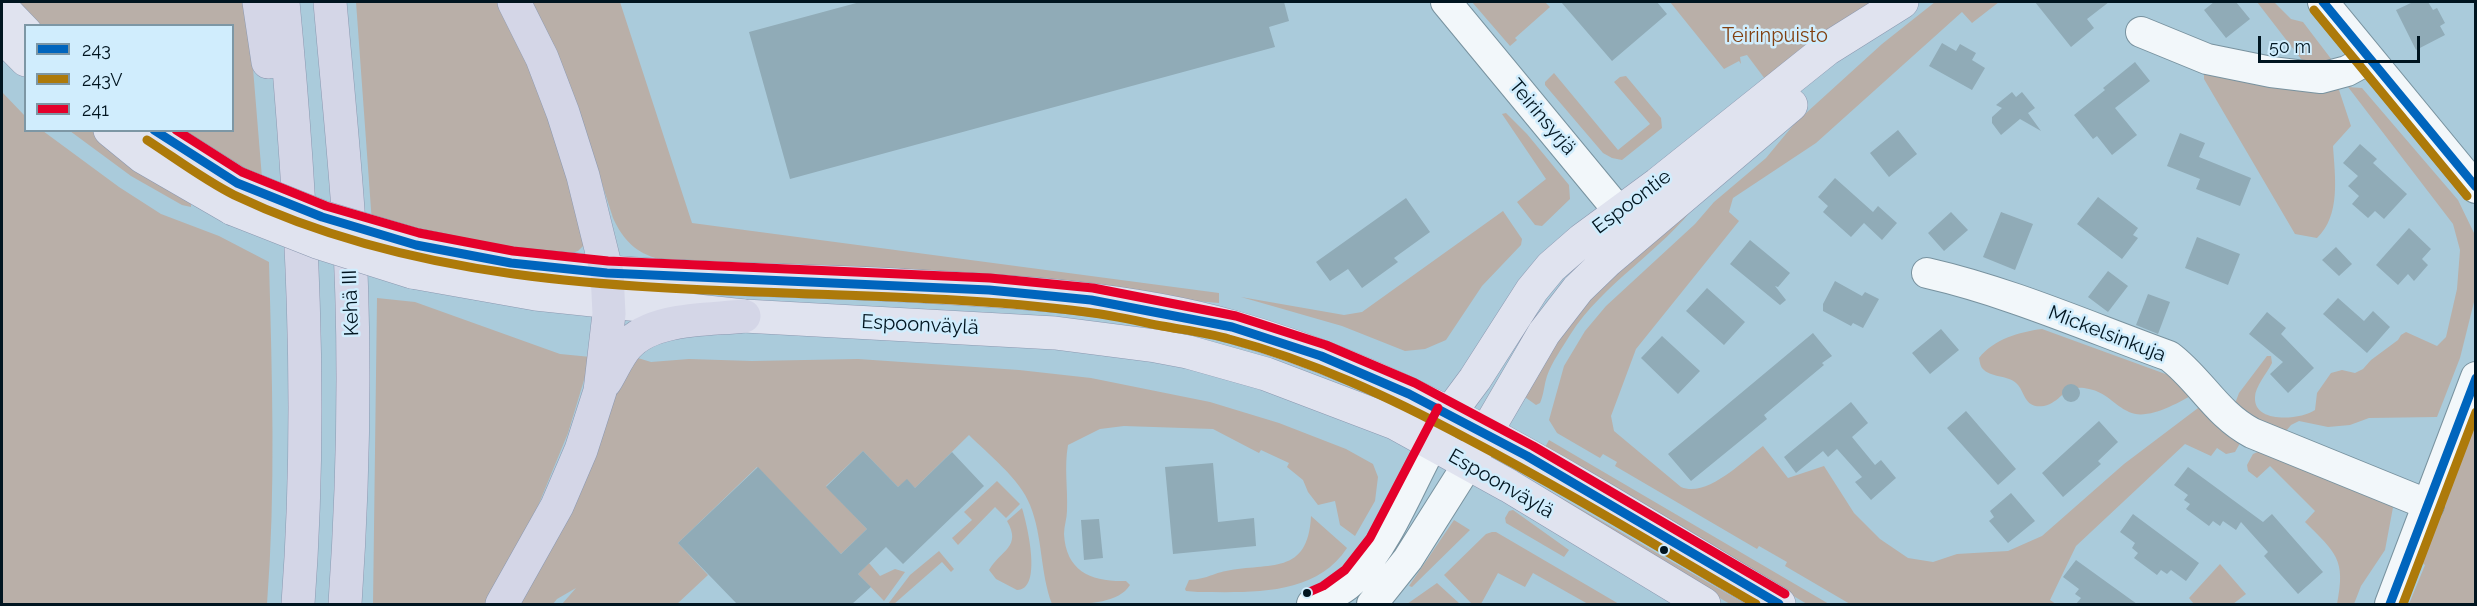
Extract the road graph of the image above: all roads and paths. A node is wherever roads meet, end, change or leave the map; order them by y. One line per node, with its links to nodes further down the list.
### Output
1 (259, 2): 18 (highway)
2 (283, 2): 18 (highway)
3 (330, 2): 32 (highway, Kehä III)
4 (514, 2): 21 (highway)
5 (1446, 2): 19 (street, Teirinsyrjä)
6 (2323, 2): 13 (street)
7 (1895, 7): 19 (main road, Espoontie)
8 (2, 8): 9 (main road)
9 (24, 31)
10 (2141, 32): 13 (street)
11 (2, 36): 12 (main road)
12 (24, 58)
13 (2369, 58): 16 (street)
14 (113, 132): 17 (main road, Espoonväylä)
15 (155, 132): 17 (main road, Espoonväylä)
16 (2475, 188)
17 (235, 196): 21 (main road, Espoonväylä, bridge)
18 (300, 220): 31 (highway)
19 (1629, 222): 25 (main road, Espoontie); 26 (main road, Espoontie)
20 (1927, 273): 29 (street, Mickelsinkuja)
21 (608, 287): 22 (main road, Espoonväylä); 24 (highway); 25 (main road, Espoonväylä)
22 (744, 316): 24 (highway); 27 (main road, Espoonväylä)
23 (2475, 376): 29 (street)
24 (600, 392): 33 (highway)
25 (1449, 414): 26 (main road, Espoonväylä); 27 (main road, Espoontie)
26 (1484, 433): 28 (main road, Espoontie); 37 (main road, Espoonväylä)
27 (1432, 445): 28 (main road, Espoonväylä); 30 (street)
28 (1468, 464): 35 (street); 36 (main road, Espoonväylä)
29 (2429, 506): 38 (street)
30 (1354, 579): 34 (street); 35 (street)
31 (298, 604)
32 (345, 604)
33 (502, 604)
34 (1312, 604)
35 (1372, 604)
36 (1704, 604)
37 (1779, 604)
38 (2390, 604)

